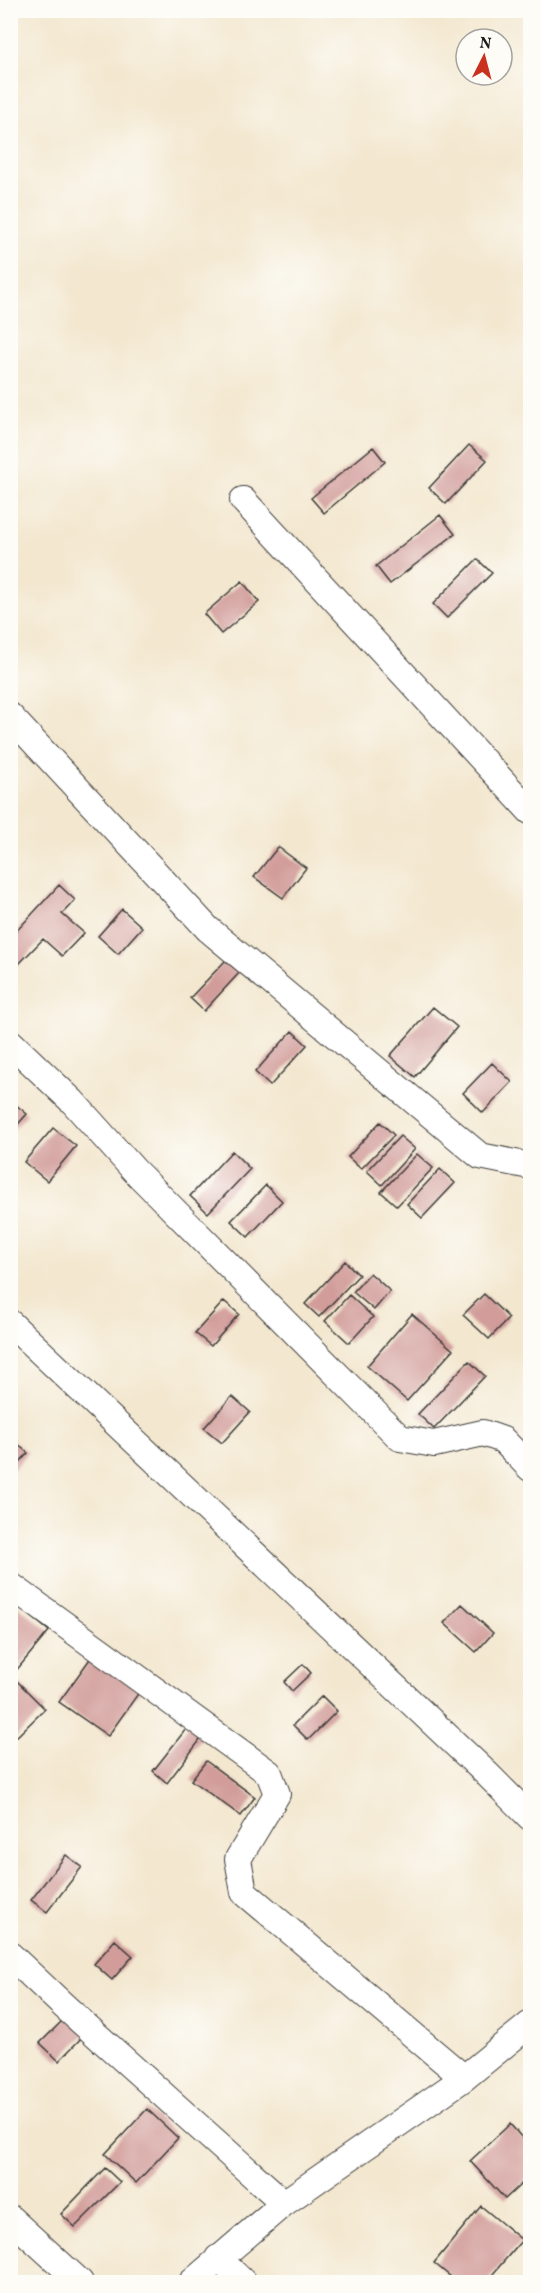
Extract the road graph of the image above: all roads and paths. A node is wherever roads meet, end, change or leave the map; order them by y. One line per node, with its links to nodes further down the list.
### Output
1 (243, 500): 3 (street)
2 (10, 716): 5 (street)
3 (531, 811)
4 (10, 1042): 7 (street)
5 (531, 1166)
6 (10, 1323): 9 (street)
7 (531, 1468)
8 (10, 1585): 12 (street)
9 (531, 1817)
10 (10, 1955): 13 (street)
11 (531, 2024): 12 (street)
12 (464, 2078): 13 (street)
13 (284, 2203): 15 (street)
14 (10, 2218): 16 (street)
15 (218, 2258): 17 (street); 18 (street)
16 (80, 2283)
17 (192, 2283)
18 (243, 2283)

